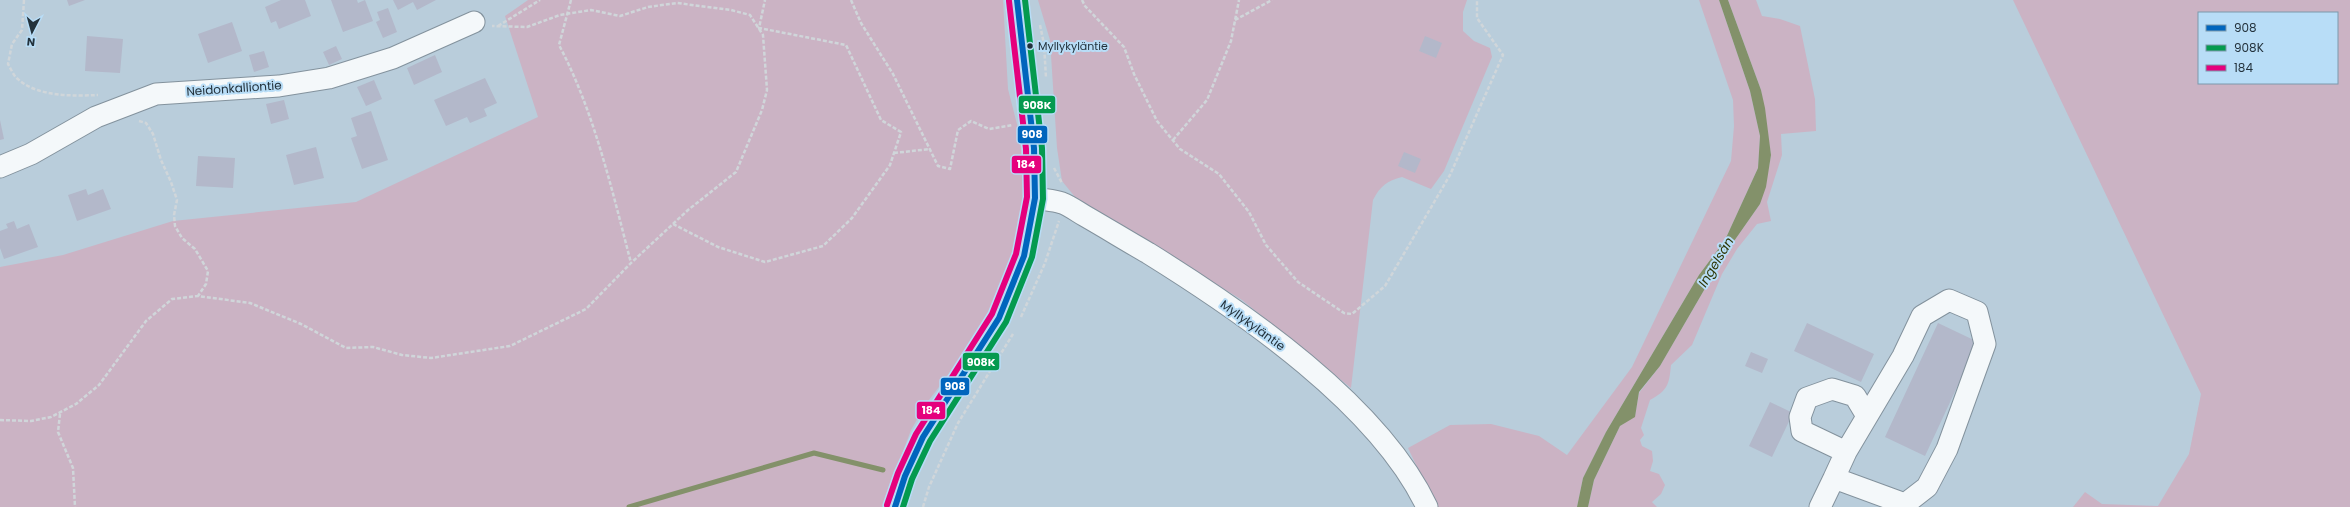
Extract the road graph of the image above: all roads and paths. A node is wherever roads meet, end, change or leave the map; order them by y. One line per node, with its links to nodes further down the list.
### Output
1 (540, 0): 13 (path)
2 (571, 0): 10 (path)
3 (765, 0): 14 (path)
4 (851, 0): 17 (path)
5 (1017, 0): 20 (street)
6 (1082, 0): 16 (path)
7 (1239, 0): 11 (path)
8 (1272, 0): 11 (path)
9 (1477, 0): 16 (path)
10 (569, 13): 13 (path); 14 (path); 23 (path)
11 (1235, 20): 16 (path)
12 (474, 22): 13 (path); 19 (street, Neidonkalliontie)
13 (496, 27)
14 (759, 28): 18 (path); 21 (path)
15 (1018, 124): 17 (path)
16 (1173, 140)
17 (930, 149): 18 (path)
18 (894, 153): 21 (path)
19 (0, 167)
20 (1035, 198): 31 (street); 32 (street, Myllykyläntie)
21 (673, 224): 23 (path)
22 (195, 249): 24 (path)
23 (631, 263): 24 (path)
24 (198, 296): 25 (path)
25 (60, 414): 27 (path); 30 (path)
26 (1867, 416): 28 (street); 28 (street); 29 (street)
27 (0, 420)
28 (1846, 452): 29 (street)
29 (1834, 478): 33 (street)
30 (75, 507)
31 (894, 507)
32 (1427, 507)
33 (1820, 507)

